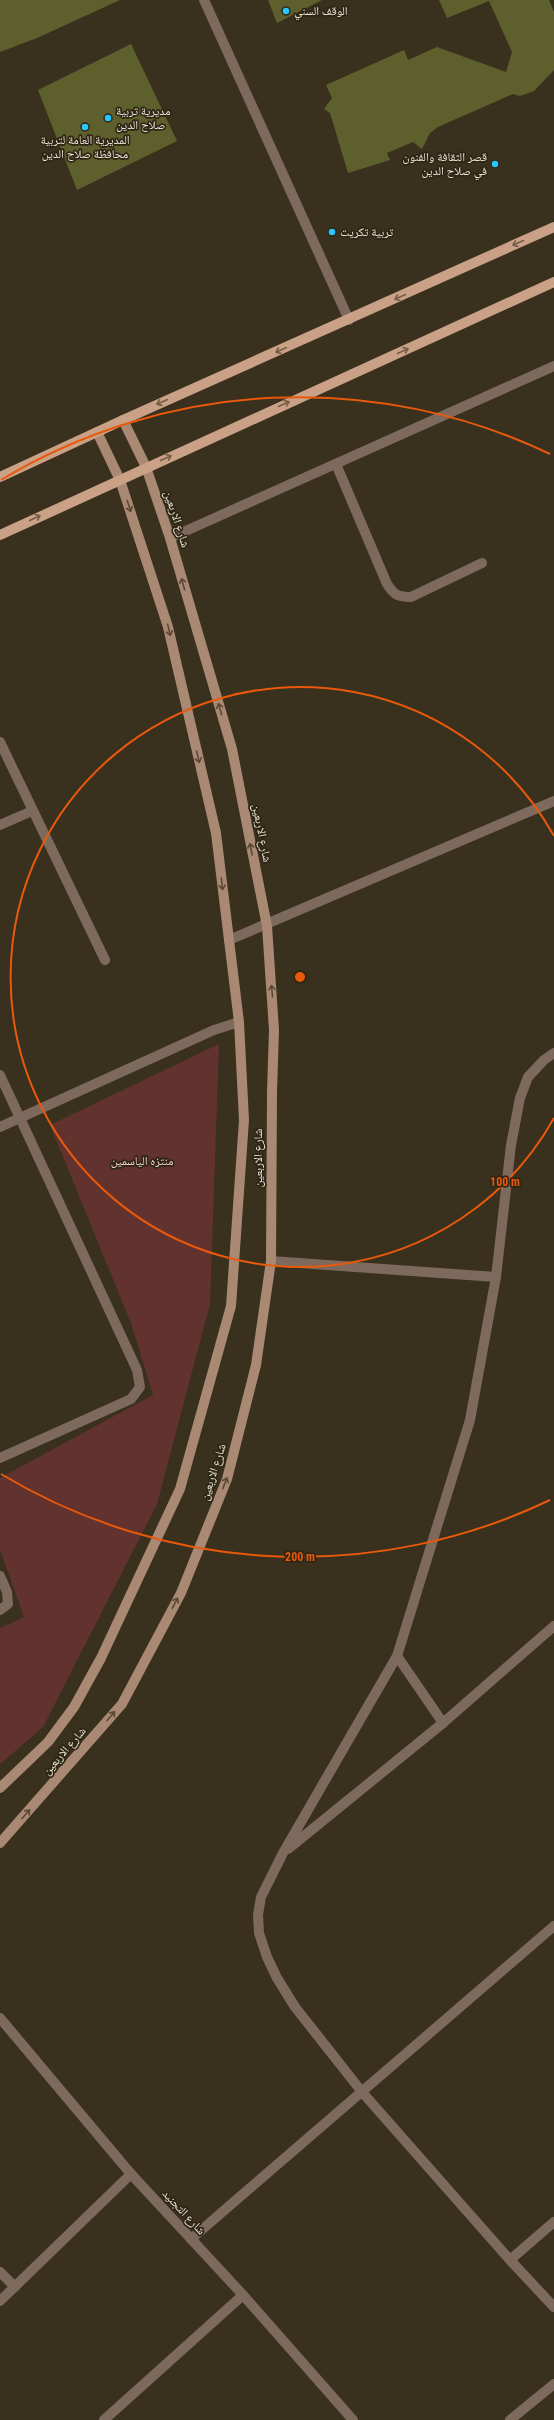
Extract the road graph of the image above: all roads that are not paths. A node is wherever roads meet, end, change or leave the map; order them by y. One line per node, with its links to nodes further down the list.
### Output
1 (204, 0): 4 (street)
2 (554, 227): 4 (main road, one-way to 4)
3 (554, 282): 9 (main road, one-way to 3)
4 (349, 320): 6 (main road, one-way to 6)
5 (554, 366): 8 (street)
6 (123, 420): 7 (main road); 9 (main road, شارع الاربعين)
7 (97, 432): 10 (main road); 11 (main road)
8 (336, 464): 13 (street); 14 (street)
9 (146, 467): 11 (main road); 13 (main road, شارع الاربعين)
10 (0, 477)
11 (120, 480): 12 (main road, one-way to 11); 20 (main road, one-way to 20)
12 (0, 535)
13 (170, 538): 19 (main road, شارع الاربعين, one-way to 13)
14 (482, 563)
15 (0, 742): 17 (street)
16 (554, 801): 19 (street)
17 (32, 811): 18 (street); 21 (street)
18 (0, 825)
19 (267, 926): 20 (street); 27 (main road, شارع الاربعين, one-way to 19)
20 (229, 940): 22 (main road)
21 (105, 960)
22 (239, 1022): 25 (street); 35 (main road)
23 (554, 1054): 28 (street)
24 (0, 1074): 25 (street)
25 (20, 1118): 26 (street); 29 (street)
26 (0, 1127)
27 (271, 1261): 28 (street); 36 (main road, شارع الاربعين, one-way to 27)
28 (496, 1277): 33 (street)
29 (0, 1458)
30 (0, 1576): 31 (street)
31 (0, 1610)
32 (554, 1626): 34 (street)
33 (397, 1656): 34 (street); 37 (street)
34 (443, 1723): 37 (street)
35 (0, 1788)
36 (0, 1843)
37 (283, 1853): 40 (street)
38 (554, 1926): 40 (street)
39 (0, 2018): 41 (street, شارع التجنيد)
40 (362, 2092): 43 (street); 44 (street)
41 (131, 2174): 43 (street, شارع التجنيد); 46 (street)
42 (554, 2222): 44 (street)
43 (191, 2238): 47 (street, شارع التجنيد)
44 (510, 2260): 49 (street)
45 (0, 2272): 46 (street)
46 (15, 2287): 48 (street)
47 (243, 2295): 51 (street); 52 (street, شارع التجنيد)
48 (0, 2301)
49 (554, 2307)
50 (554, 2384): 53 (street)
51 (104, 2420)
52 (353, 2420)
53 (510, 2420)

